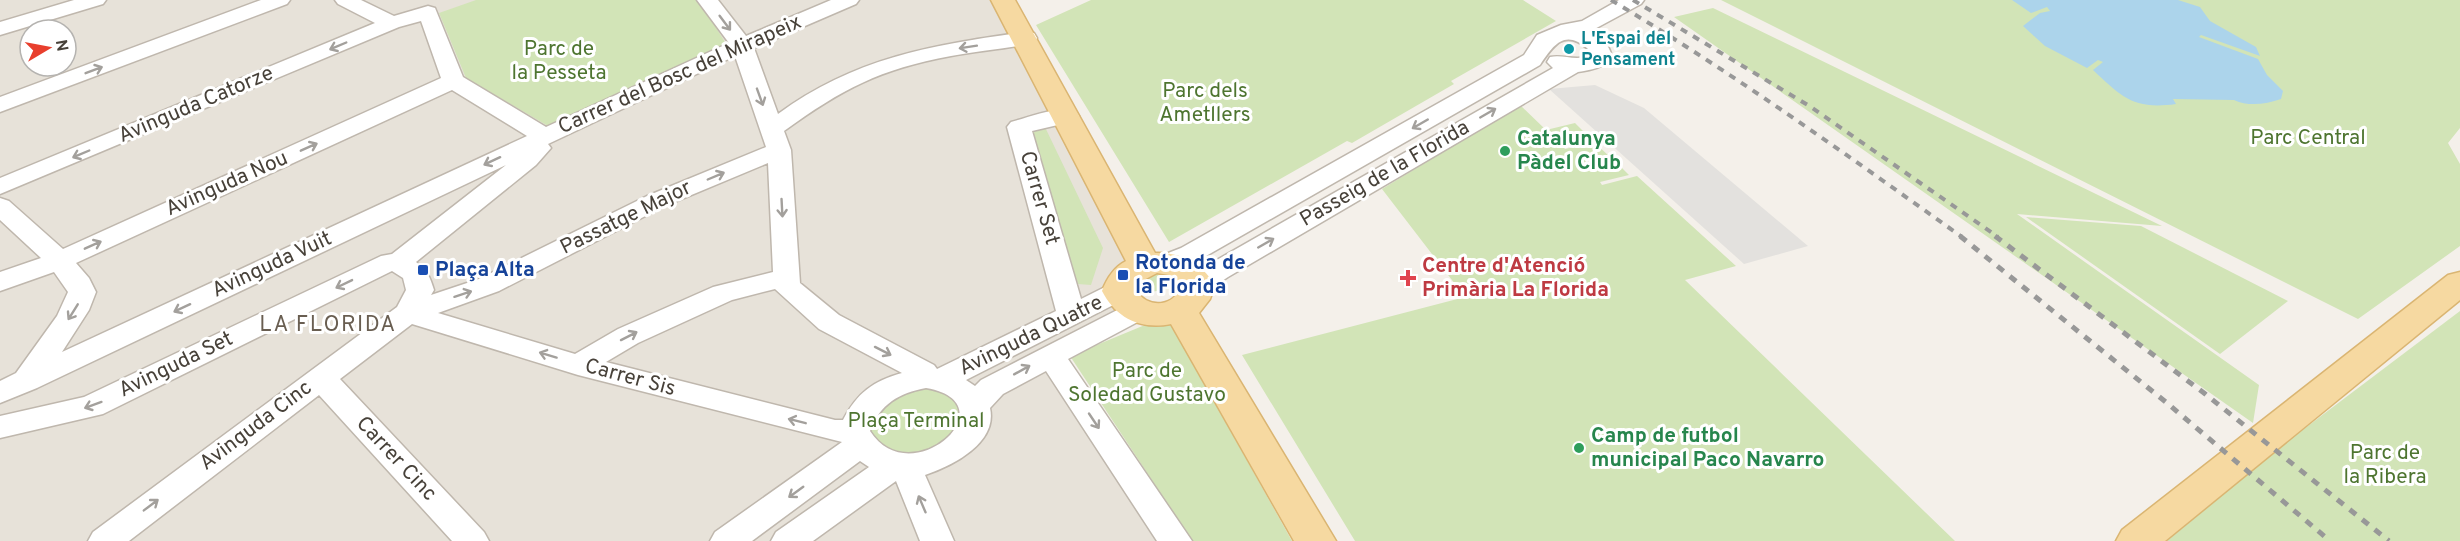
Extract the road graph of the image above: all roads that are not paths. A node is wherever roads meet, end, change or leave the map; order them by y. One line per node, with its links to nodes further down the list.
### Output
1 (96, 0): 9 (street)
2 (280, 0): 16 (street, one-way to 2)
3 (345, 0): 8 (street)
4 (707, 0): 13 (street, one-way to 13)
5 (849, 0): 13 (street, Carrer del Bosc del Mirapeix)
6 (1004, 0): 11 (main road)
7 (1634, 0): 10 (street)
8 (392, 23): 15 (street, Avinguda Catorze); 20 (street, Avinguda Catorze, one-way to 20)
9 (0, 28)
10 (1584, 32): 12 (street); 14 (street, Passeig de la Florida)
11 (1026, 38): 17 (main road); 19 (street, Passatge Major, one-way to 19)
12 (1546, 43): 14 (street); 24 (street, Passeig de la Florida, one-way to 24)
13 (742, 45): 18 (street, Carrer del Bosc del Mirapeix); 19 (street, one-way to 19)
14 (1574, 65): 28 (street, Passeig de la Florida, one-way to 14)
15 (453, 81): 18 (street); 22 (street, Avinguda Nou, one-way to 15)
16 (0, 105)
17 (1067, 116): 24 (main road); 31 (street, Carrer Set)
18 (544, 136): 23 (street, Avinguda Set); 36 (street, Avinguda Vuit, one-way to 36)
19 (775, 140): 25 (street, one-way to 25); 30 (street, Passatge Major, one-way to 19)
20 (0, 188)
21 (0, 206): 22 (street)
22 (59, 261): 26 (street, Avinguda Nou); 36 (street, one-way to 36)
23 (398, 263): 30 (street); 39 (street, Avinguda Set, one-way to 39)
24 (1156, 264): 28 (main road); 29 (main road)
25 (785, 278): 33 (street, one-way to 25); 35 (street, one-way to 35)
26 (0, 282)
27 (2460, 283): 49 (main road)
28 (1189, 298): 29 (main road); 48 (main road)
29 (1128, 301): 31 (street, Avinguda Quatre); 32 (street, Avinguda Quatre)
30 (408, 312): 33 (street, Carrer Sis, one-way to 30); 34 (street, Avinguda Cinc)
31 (1072, 316): 35 (street, Avinguda Quatre)
32 (1050, 355): 38 (street, Avinguda Quatre, one-way to 32); 47 (street, one-way to 47)
33 (579, 365): 40 (street, Carrer Sis, one-way to 33)
34 (320, 377): 42 (street, Avinguda Cinc, one-way to 34); 43 (street, Carrer Cinc)
35 (934, 379): 38 (street); 40 (street)
36 (26, 381): 37 (street, Avinguda Vuit)
37 (0, 393)
38 (975, 405): 41 (street)
39 (0, 427)
40 (857, 438): 41 (street); 44 (street, one-way to 44)
41 (901, 466): 45 (street); 46 (street, one-way to 41)
42 (117, 537)
43 (471, 541)
44 (727, 541)
45 (788, 541)
46 (937, 541)
47 (1175, 541)
48 (1315, 541)
49 (2137, 541)

